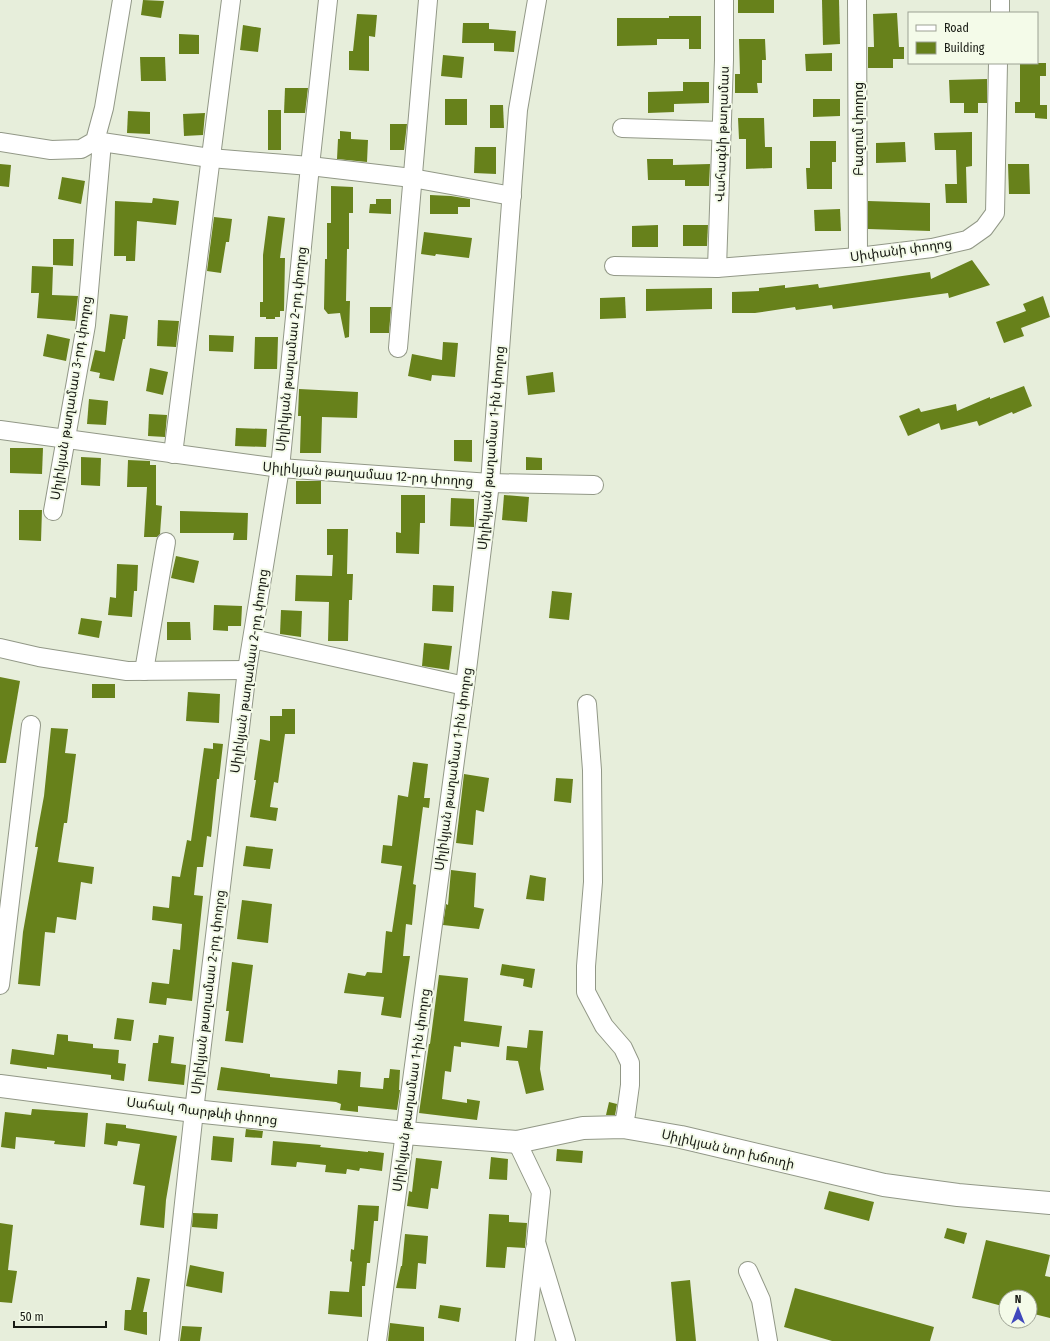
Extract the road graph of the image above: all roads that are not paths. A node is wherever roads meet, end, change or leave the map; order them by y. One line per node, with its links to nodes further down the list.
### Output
1 (122, 0): 13 (street, Սիլիկյան թաղամաս 3-րդ փողոց)
2 (231, 0): 15 (street)
3 (328, 0): 16 (street, Սիլիկյան թաղամաս 2-րդ փողոց)
4 (428, 0): 17 (street)
5 (537, 0): 18 (street, Սիլիկյան թաղամաս 1-ին փողոց)
6 (724, 0): 12 (street, Վահագնի թաղամաս)
7 (857, 0): 19 (street, Բազում փողոց)
8 (1000, 0): 9 (street)
9 (1000, 12)
10 (998, 64): 19 (street, Սիփանի փողոց)
11 (622, 128): 12 (street)
12 (722, 131): 21 (street, Վահագնի թաղամաս)
13 (98, 141): 14 (street); 15 (street); 24 (street, Սիլիկյան թաղամաս 3-րդ փողոց)
14 (0, 142)
15 (210, 158): 16 (street); 25 (street)
16 (310, 166): 17 (street); 26 (street, Սիլիկյան թաղամաս 2-րդ փողոց)
17 (412, 178): 18 (street); 22 (street)
18 (512, 196): 27 (street, Սիլիկյան թաղամաս 1-ին փողոց)
19 (858, 257): 21 (street, Սիփանի փողոց)
20 (614, 266): 21 (street, Սիփանի փողոց)
21 (717, 268)
22 (398, 348)
23 (0, 430): 24 (street, Սիլիկյան թաղամաս 12-րդ փողոց)
24 (65, 440): 25 (street, Սիլիկյան թաղամաս 12-րդ փողոց); 29 (street, Սիլիկյան թաղամաս 3-րդ փողոց)
25 (173, 454): 26 (street, Սիլիկյան թաղամաս 12-րդ փողոց)
26 (280, 468): 27 (street, Սիլիկյան թաղամաս 12-րդ փողոց); 31 (street, Սիլիկյան թաղամաս 2-րդ փողոց)
27 (490, 482): 28 (street, Սիլիկյան թաղամաս 12-րդ փողոց); 35 (street, Սիլիկյան թաղամաս 1-ին փողոց)
28 (594, 485)
29 (53, 510)
30 (166, 542): 33 (street)
31 (253, 639): 34 (street, Սիլիկյան թաղամաս 2-րդ փողոց); 35 (street)
32 (0, 648): 33 (street)
33 (144, 670): 34 (street)
34 (247, 670): 41 (street, Սիլիկյան թաղամաս 2-րդ փողոց)
35 (465, 686): 43 (street, Սիլիկյան թաղամաս 1-ին փողոց)
36 (587, 704): 42 (street)
37 (32, 725): 38 (street)
38 (6, 879): 39 (street)
39 (0, 985)
40 (0, 1086): 41 (main road, Սահակ Պարթևի փողոց)
41 (194, 1111): 43 (main road, Սահակ Պարթևի փողոց); 48 (street, Սիլիկյան թաղամաս 2-րդ փողոց)
42 (623, 1127): 44 (main road, Սիլիկյան նոր խճուղի); 45 (main road, Սիլիկյան նոր խճուղի)
43 (405, 1133): 44 (main road, Սիլիկյան նոր խճուղի); 49 (street, Սիլիկյան թաղամաս 1-ին փողոց)
44 (517, 1142): 46 (street)
45 (1050, 1203)
46 (536, 1242): 50 (street); 51 (street)
47 (748, 1271): 52 (street)
48 (169, 1341)
49 (377, 1341)
50 (525, 1341)
51 (566, 1341)
52 (768, 1341)

